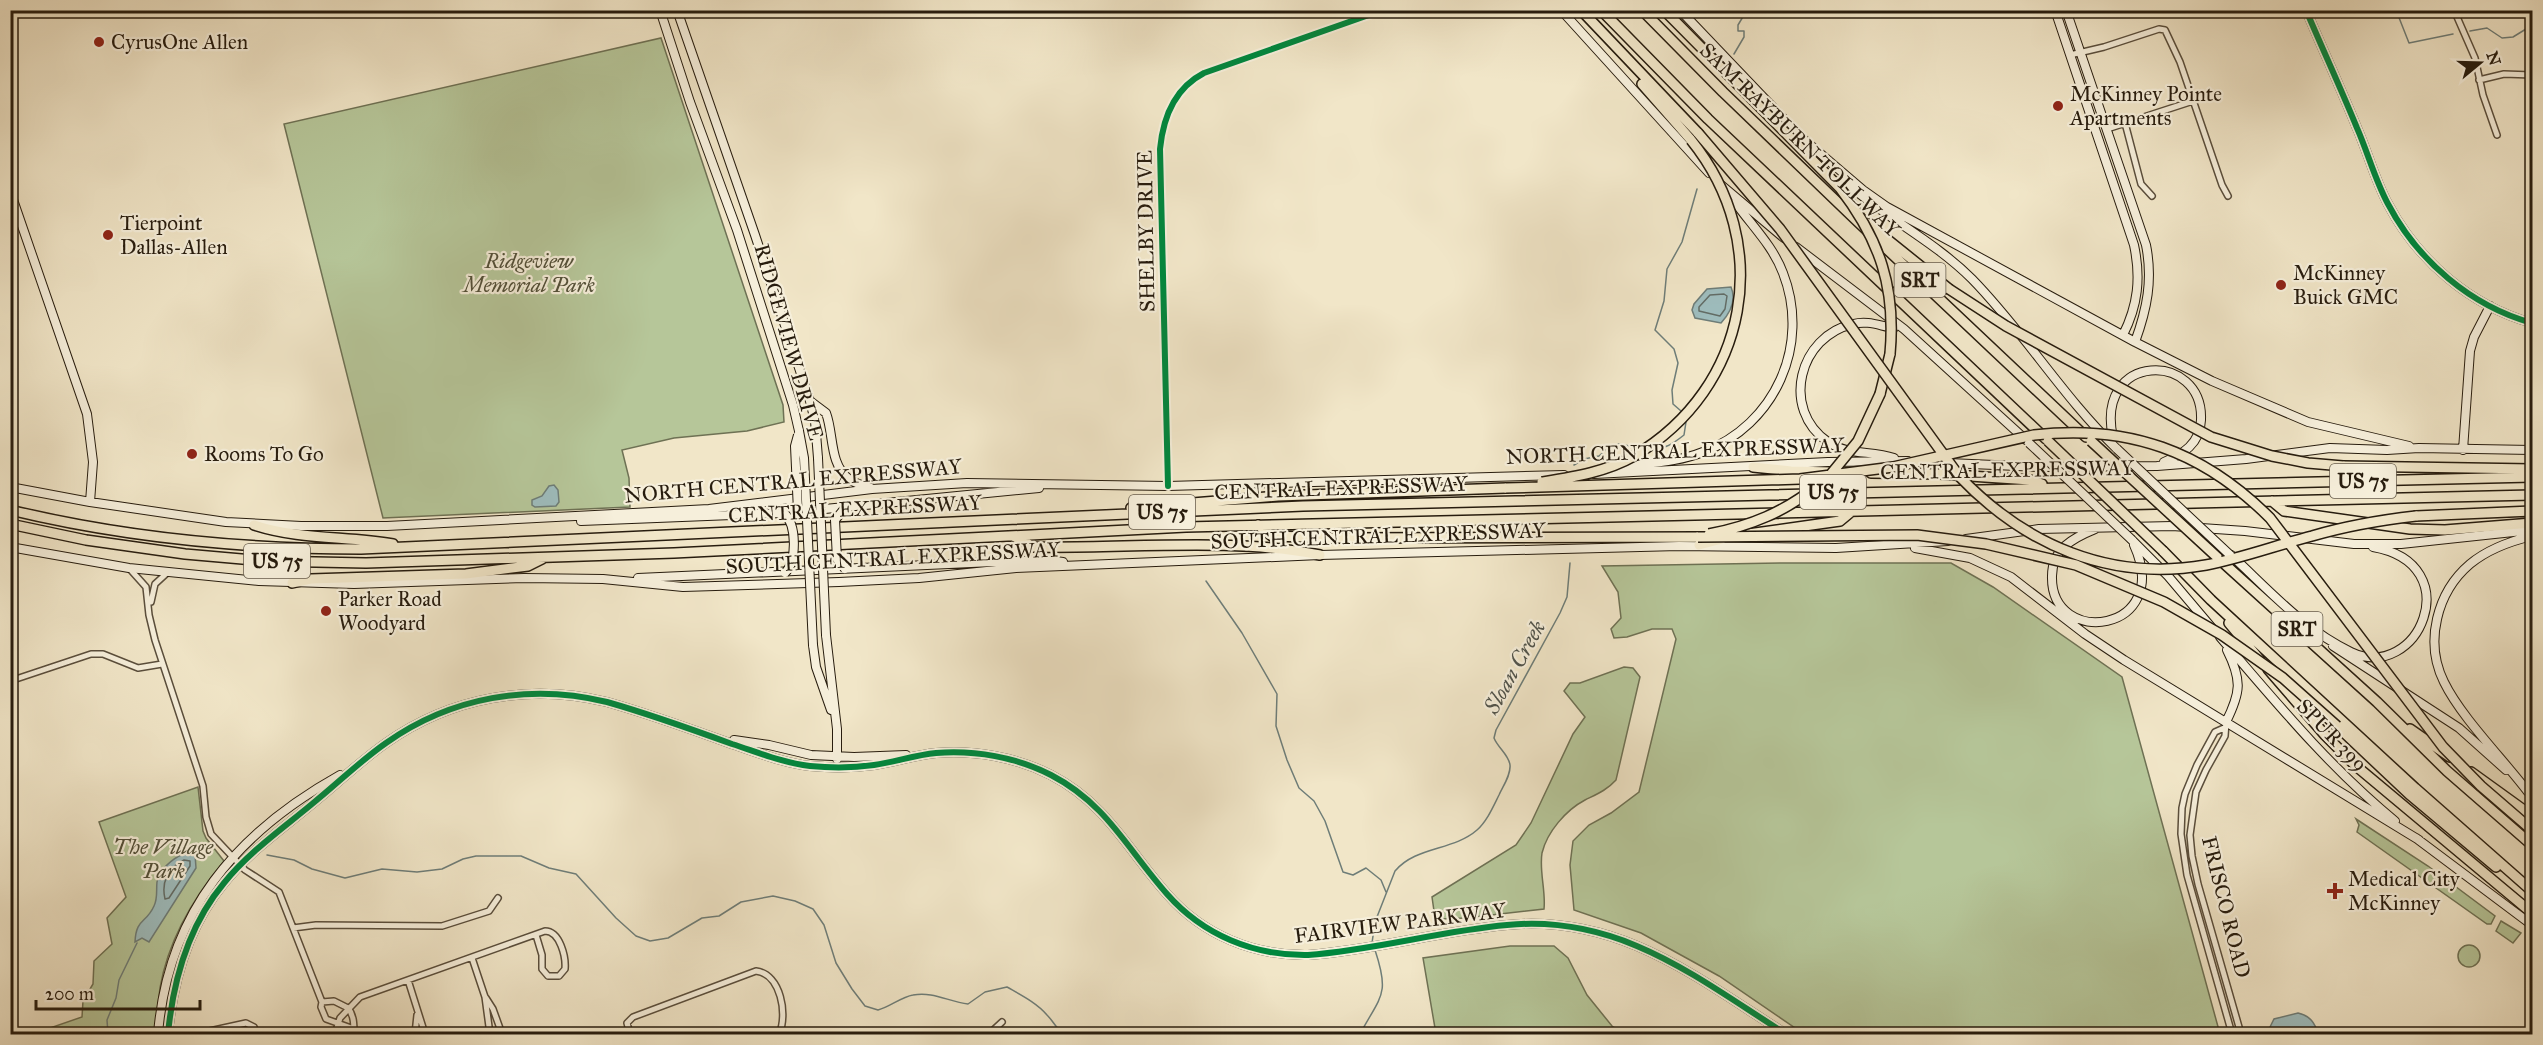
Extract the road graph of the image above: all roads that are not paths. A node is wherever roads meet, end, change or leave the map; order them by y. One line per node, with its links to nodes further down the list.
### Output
1 (660, 10): 14 (main road, RIDGEVIEW DRIVE)
2 (1383, 10): 51 (street, SHELBY DRIVE)
3 (1561, 10): 27 (main road)
4 (1581, 10): 23 (highway)
5 (1601, 10): 93 (highway, SRT, bridge)
6 (1642, 10): 25 (highway, SAM RAYBURN TOLLWAY / SRT)
7 (1664, 10): 76 (highway, bridge)
8 (1680, 10): 24 (main road)
9 (2055, 10): 16 (main road)
10 (2066, 10): 15 (main road)
11 (2306, 10): 33 (main road)
12 (2454, 10): 18 (street)
13 (678, 15): 14 (main road); 32 (main road, RIDGEVIEW DRIVE)
14 (665, 24): 34 (main road, RIDGEVIEW DRIVE)
15 (2080, 52): 16 (street); 19 (street); 21 (main road)
16 (2070, 55): 30 (main road)
17 (2532, 75): 18 (street)
18 (2480, 80): 22 (street)
19 (2193, 100): 20 (street); 28 (street)
20 (2125, 123): 21 (street); 29 (street)
21 (2107, 129): 31 (main road)
22 (2497, 135)
23 (1695, 137): 54 (highway, bridge); 64 (highway, bridge)
24 (1801, 137): 37 (main road); 40 (main road)
25 (1826, 190): 47 (highway, bridge); 99 (highway, SAM RAYBURN TOLLWAY / SRT, bridge)
26 (10, 191): 58 (main road)
27 (1728, 192): 36 (main road, SPUR 399); 48 (main road)
28 (2228, 195)
29 (2152, 196)
30 (2132, 238): 31 (main road); 37 (main road)
31 (2149, 267): 38 (main road)
32 (778, 304): 34 (main road); 39 (main road, RIDGEVIEW DRIVE)
33 (2490, 306): 35 (main road); 42 (main road)
34 (763, 309): 62 (main road, RIDGEVIEW DRIVE, bridge)
35 (2532, 323)
36 (1904, 329): 44 (main road); 81 (main road, SPUR 399, bridge)
37 (2123, 335): 38 (main road)
38 (2135, 342): 41 (main road)
39 (810, 401): 55 (main road); 61 (main road, RIDGEVIEW DRIVE, bridge)
40 (2113, 444): 45 (main road); 95 (main road, bridge)
41 (2419, 448): 42 (main road); 45 (main road)
42 (2463, 450): 43 (main road)
43 (2532, 450)
44 (1900, 460): 45 (main road, NORTH CENTRAL EXPRESSWAY); 46 (main road, NORTH CENTRAL EXPRESSWAY)
45 (2157, 466)
46 (1753, 467): 48 (main road, NORTH CENTRAL EXPRESSWAY); 53 (highway)
47 (2532, 469)
48 (1565, 475): 51 (main road, NORTH CENTRAL EXPRESSWAY)
49 (2532, 477): 53 (highway, CENTRAL EXPRESSWAY / US 75)
50 (1064, 485): 51 (main road, NORTH CENTRAL EXPRESSWAY); 55 (main road, NORTH CENTRAL EXPRESSWAY); 59 (main road)
51 (1168, 486)
52 (10, 487): 58 (main road, NORTH CENTRAL EXPRESSWAY)
53 (2050, 487): 66 (highway, CENTRAL EXPRESSWAY / US 75)
54 (1506, 488): 66 (highway); 109 (highway, bridge)
55 (872, 489): 67 (main road, NORTH CENTRAL EXPRESSWAY)
56 (2532, 495): 57 (highway, CENTRAL EXPRESSWAY / US 75)
57 (2272, 501): 63 (highway, CENTRAL EXPRESSWAY / US 75); 68 (highway)
58 (90, 502): 70 (main road, NORTH CENTRAL EXPRESSWAY)
59 (845, 508): 61 (main road); 86 (main road, bridge)
60 (10, 510): 80 (highway, CENTRAL EXPRESSWAY / US 75)
61 (820, 510): 62 (main road, bridge); 87 (main road, RIDGEVIEW DRIVE, bridge)
62 (802, 511): 65 (main road, bridge); 88 (main road, RIDGEVIEW DRIVE, bridge)
63 (1852, 511): 71 (highway, CENTRAL EXPRESSWAY / US 75); 76 (highway)
64 (2532, 511)
65 (784, 513): 67 (main road); 90 (main road, bridge)
66 (1021, 518): 80 (highway, CENTRAL EXPRESSWAY / US 75)
67 (541, 519): 70 (main road, NORTH CENTRAL EXPRESSWAY)
68 (2532, 523)
69 (10, 524): 83 (highway, CENTRAL EXPRESSWAY / US 75)
70 (254, 525): 80 (highway)
71 (1258, 525): 74 (highway, CENTRAL EXPRESSWAY / US 75); 76 (highway)
72 (2102, 526): 77 (main road, SOUTH CENTRAL EXPRESSWAY); 78 (main road, SOUTH CENTRAL EXPRESSWAY); 81 (main road)
73 (2532, 530): 77 (main road, SOUTH CENTRAL EXPRESSWAY)
74 (1012, 536): 82 (highway); 83 (highway, CENTRAL EXPRESSWAY / US 75)
75 (2532, 536): 107 (main road)
76 (1698, 541): 78 (main road, SOUTH CENTRAL EXPRESSWAY); 82 (main road, SOUTH CENTRAL EXPRESSWAY); 116 (highway, bridge)
77 (2354, 544): 95 (main road)
78 (1902, 546): 100 (main road)
79 (10, 547): 85 (main road, SOUTH CENTRAL EXPRESSWAY)
80 (411, 548)
81 (2141, 552): 96 (main road, SPUR 399)
82 (1320, 555): 84 (main road, SOUTH CENTRAL EXPRESSWAY)
83 (547, 557): 92 (highway)
84 (1082, 565): 86 (main road); 91 (main road, SOUTH CENTRAL EXPRESSWAY)
85 (129, 568): 89 (main road, SOUTH CENTRAL EXPRESSWAY); 94 (street)
86 (845, 569): 87 (main road)
87 (822, 571): 88 (main road, bridge); 101 (main road, RIDGEVIEW DRIVE, bridge)
88 (809, 572): 90 (main road); 101 (main road, RIDGEVIEW DRIVE, bridge)
89 (167, 573): 92 (main road, SOUTH CENTRAL EXPRESSWAY); 94 (street)
90 (785, 573): 91 (main road)
91 (603, 579): 92 (main road, SOUTH CENTRAL EXPRESSWAY)
92 (292, 583)
93 (2211, 600): 116 (highway); 118 (highway)
94 (151, 621): 97 (street)
95 (2315, 633): 107 (main road)
96 (2221, 638): 100 (main road); 110 (main road, SPUR 399)
97 (162, 664): 98 (street); 114 (street)
98 (10, 681)
99 (2376, 702): 108 (highway); 111 (highway, SAM RAYBURN TOLLWAY / SRT)
100 (2225, 725): 110 (main road); 112 (street); 113 (street, FRISCO ROAD)
101 (837, 729): 104 (main road, RIDGEVIEW DRIVE)
102 (717, 738): 104 (main road, FAIRVIEW PARKWAY); 105 (main road, FAIRVIEW PARKWAY); 106 (main road, FAIRVIEW PARKWAY)
103 (935, 753): 104 (main road, FAIRVIEW PARKWAY); 106 (main road, FAIRVIEW PARKWAY); 146 (main road, FAIRVIEW PARKWAY)
104 (837, 756): 106 (main road, RIDGEVIEW DRIVE)
105 (354, 767): 114 (main road, FAIRVIEW PARKWAY); 115 (main road, FAIRVIEW PARKWAY)
106 (837, 767)
107 (2530, 794)
108 (2532, 816)
109 (2532, 830)
110 (2419, 840): 119 (main road, SPUR 399)
111 (2532, 845)
112 (2183, 856): 113 (street); 128 (street)
113 (2192, 856): 126 (street, FRISCO ROAD)
114 (233, 859): 115 (street); 135 (main road, FAIRVIEW PARKWAY)
115 (240, 866): 120 (street); 136 (main road, FAIRVIEW PARKWAY)
116 (2532, 890)
117 (498, 898): 120 (street)
118 (2532, 913)
119 (2532, 926)
120 (293, 928): 125 (street)
121 (536, 935): 121 (street); 122 (street)
122 (472, 958): 123 (street); 124 (street)
123 (408, 980): 127 (street); 129 (street)
124 (485, 997): 141 (street); 142 (street)
125 (322, 1002): 127 (street); 131 (street)
126 (2233, 1005): 128 (street); 148 (street, FRISCO ROAD)
127 (348, 1008): 131 (street); 132 (street)
128 (2224, 1008): 147 (street)
129 (417, 1015): 139 (street); 140 (street)
130 (1002, 1022): 145 (street)
131 (338, 1024): 132 (street); 138 (street)
132 (354, 1032)
133 (205, 1033): 134 (street)
134 (214, 1033): 137 (street)
135 (159, 1035)
136 (168, 1035)
137 (257, 1035)
138 (335, 1035)
139 (415, 1035)
140 (425, 1035)
141 (490, 1035)
142 (502, 1035)
143 (630, 1035): 144 (street)
144 (779, 1035)
145 (989, 1035)
146 (1786, 1035)
147 (2232, 1035)
148 (2241, 1035)

